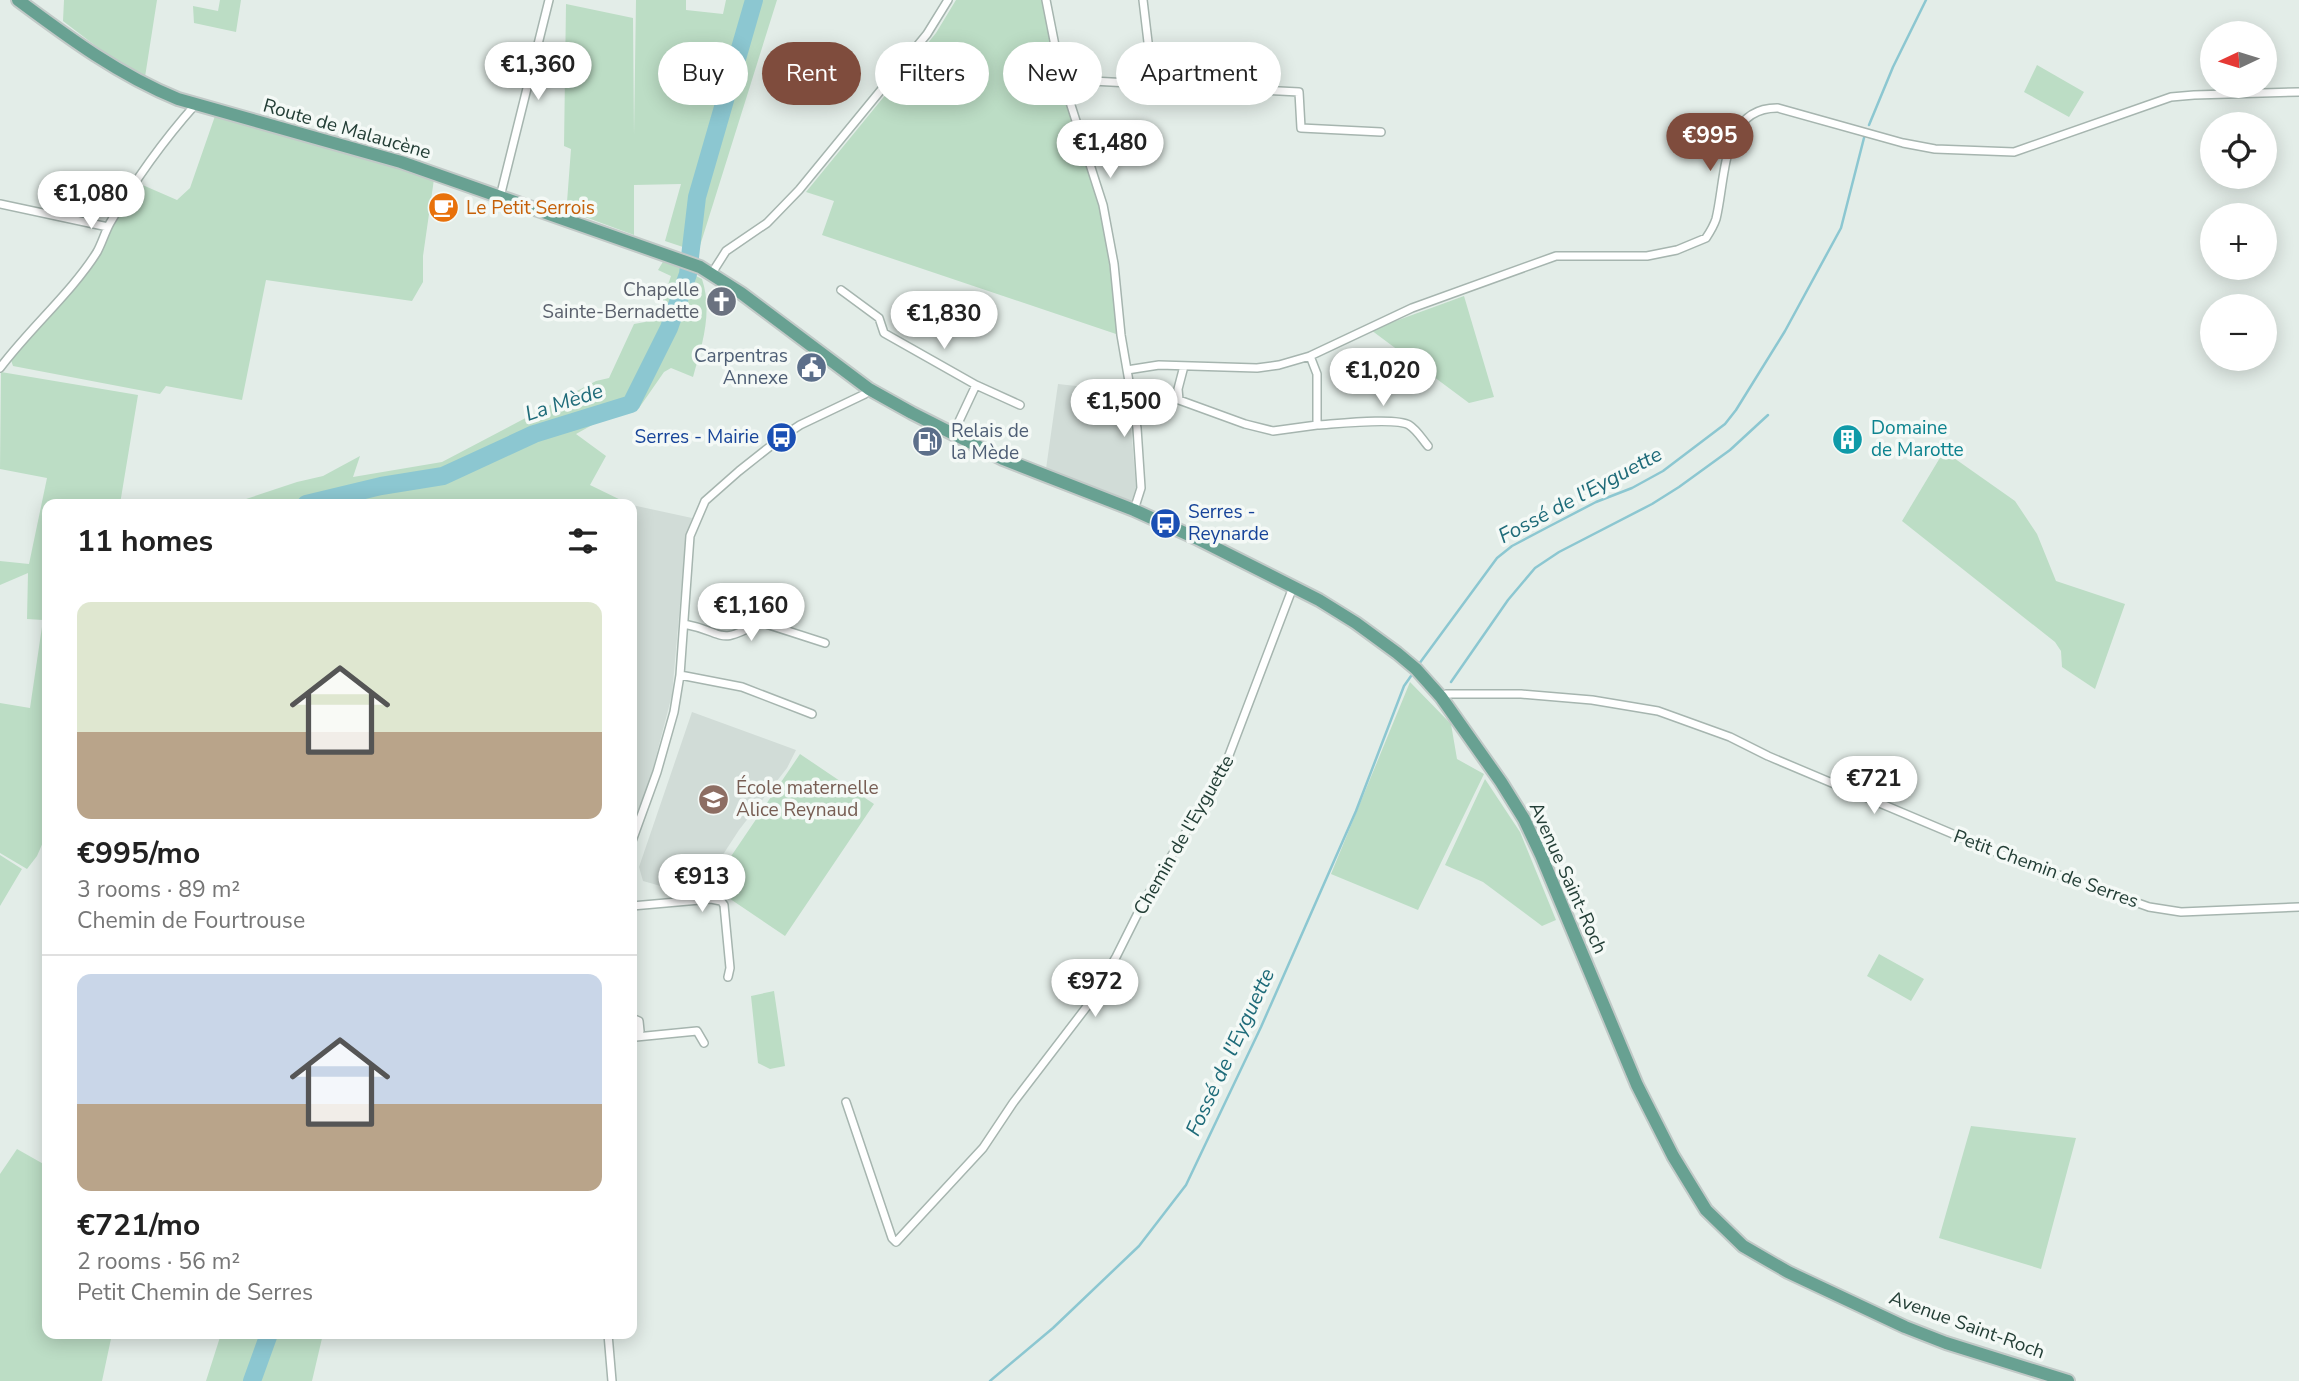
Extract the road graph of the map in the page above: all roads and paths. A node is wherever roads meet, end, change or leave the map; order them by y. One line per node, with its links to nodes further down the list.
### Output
1 (18, 0): 10 (main road, Route de Malaucène)
2 (548, 0): 13 (street)
3 (948, 0): 17 (street)
4 (1046, 0): 6 (street)
5 (1143, 0): 7 (street)
6 (1055, 42)
7 (1148, 42)
8 (1281, 91): 12 (street)
9 (2299, 92): 19 (street)
10 (195, 105): 13 (main road, Route de Malaucène); 15 (street)
11 (1071, 105): 22 (street)
12 (1381, 132)
13 (500, 197): 16 (main road, Route de Malaucène)
14 (0, 204): 15 (street)
15 (108, 227): 21 (street)
16 (683, 260): 17 (main road, Avenue Saint-Roch)
17 (706, 270): 24 (main road, Avenue Saint-Roch)
18 (841, 290): 23 (street)
19 (1310, 356): 20 (street); 26 (street)
20 (1184, 366): 22 (street); 26 (street)
21 (0, 368)
22 (1127, 370): 29 (street)
23 (976, 385): 25 (street); 27 (street)
24 (869, 388): 27 (main road, Avenue Saint-Roch); 31 (street)
25 (1020, 405)
26 (1317, 425): 28 (street)
27 (952, 435): 29 (main road, Avenue Saint-Roch)
28 (1428, 446)
29 (1134, 510): 30 (main road, Avenue Saint-Roch)
30 (1293, 587): 34 (main road, Avenue Saint-Roch); 42 (street, Chemin de l'Eyguette)
31 (684, 624): 32 (street); 33 (street)
32 (825, 643)
33 (680, 675): 35 (street); 36 (street)
34 (1441, 697): 38 (street, Petit Chemin de Serres); 45 (main road, Avenue Saint-Roch)
35 (812, 714)
36 (637, 827)
37 (637, 906): 39 (street)
38 (2299, 906)
39 (728, 977)
40 (637, 1037): 41 (street)
41 (704, 1043)
42 (846, 1102)
43 (608, 1339): 44 (street)
44 (612, 1381)
45 (2068, 1381)

